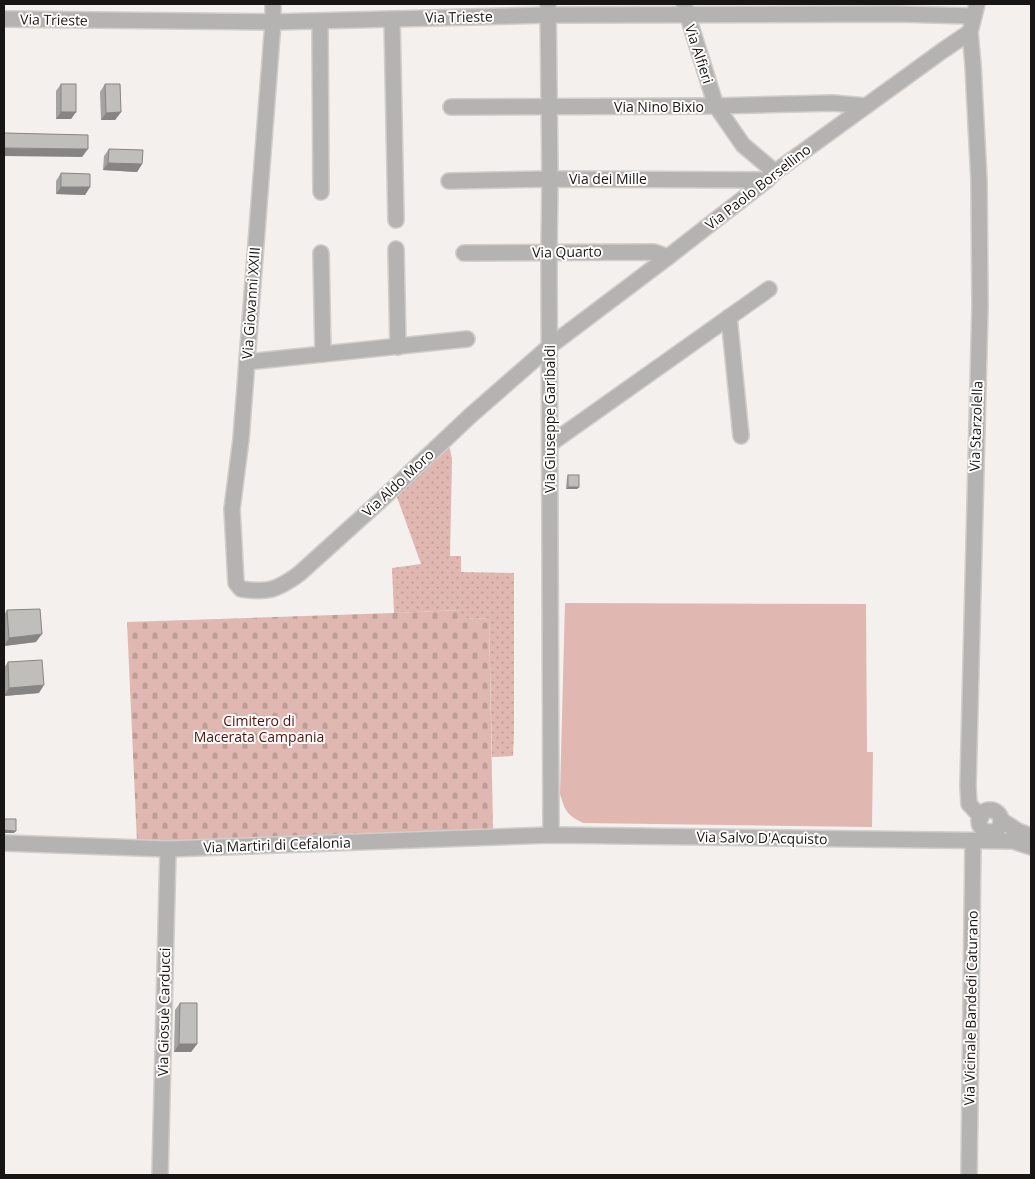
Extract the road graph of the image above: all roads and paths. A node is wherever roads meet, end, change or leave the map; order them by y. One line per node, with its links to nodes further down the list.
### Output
1 (273, 4): 8 (street, Via Giovanni XXIII)
2 (548, 9): 3 (street, Via Trieste); 6 (street, Via Trieste); 13 (street, Via Giuseppe Garibaldi)
3 (685, 9): 4 (street, Via Trieste); 10 (street, Via Alfieri)
4 (975, 10): 9 (street, Via Starzolella)
5 (4, 19): 8 (street, Via Trieste)
6 (392, 19): 7 (street, Via Trieste); 18 (street)
7 (320, 21): 8 (street, Via Trieste); 17 (street)
8 (273, 22): 30 (street, Via Giovanni XXIII)
9 (970, 32): 11 (street, Via Paolo Borsellino); 34 (street, Via Starzolella)
10 (716, 106): 11 (street, Via Nino Bixio); 13 (street, Via Nino Bixio); 14 (street, Via Alfieri)
11 (866, 106): 14 (street, Via Paolo Borsellino)
12 (451, 107): 13 (street, Via Nino Bixio)
13 (550, 107): 15 (street, Via Giuseppe Garibaldi)
14 (771, 176): 15 (street, Via dei Mille); 23 (street, Via Paolo Borsellino)
15 (550, 179): 16 (street, Via dei Mille); 20 (street, Via Giuseppe Garibaldi)
16 (449, 181)
17 (321, 192)
18 (396, 220)
19 (396, 249): 27 (street)
20 (549, 252): 21 (street, Via Quarto); 23 (street, Via Quarto); 28 (street, Via Giuseppe Garibaldi)
21 (464, 253)
22 (321, 254): 29 (street)
23 (668, 256): 28 (street, Via Paolo Borsellino)
24 (769, 289): 25 (street)
25 (730, 317): 31 (street); 32 (street)
26 (468, 339): 27 (street)
27 (398, 346): 29 (street)
28 (550, 346): 32 (street, Via Giuseppe Garibaldi); 33 (street, Via Aldo Moro)
29 (323, 354): 30 (street)
30 (247, 362): 33 (street, Via Giovanni XXIII)
31 (740, 436)
32 (550, 444): 35 (street, Via Giuseppe Garibaldi)
33 (236, 583)
34 (990, 824): 36 (street); 37 (street); 38 (street, Via Salvo D'Acquisto)
35 (551, 835): 37 (street, Via Salvo D'Acquisto); 41 (street, Via Martiri di Cefalonia)
36 (1031, 836)
37 (973, 841): 38 (street, Via Salvo D'Acquisto); 43 (street, Via Vicinale Bandedi Caturano)
38 (1013, 842): 40 (street, Via Salvo D'Acquisto)
39 (4, 843): 41 (street, Via Martiri di Cefalonia)
40 (1031, 847)
41 (168, 849): 42 (street, Via Giosuè Carducci)
42 (160, 1175)
43 (968, 1175)

